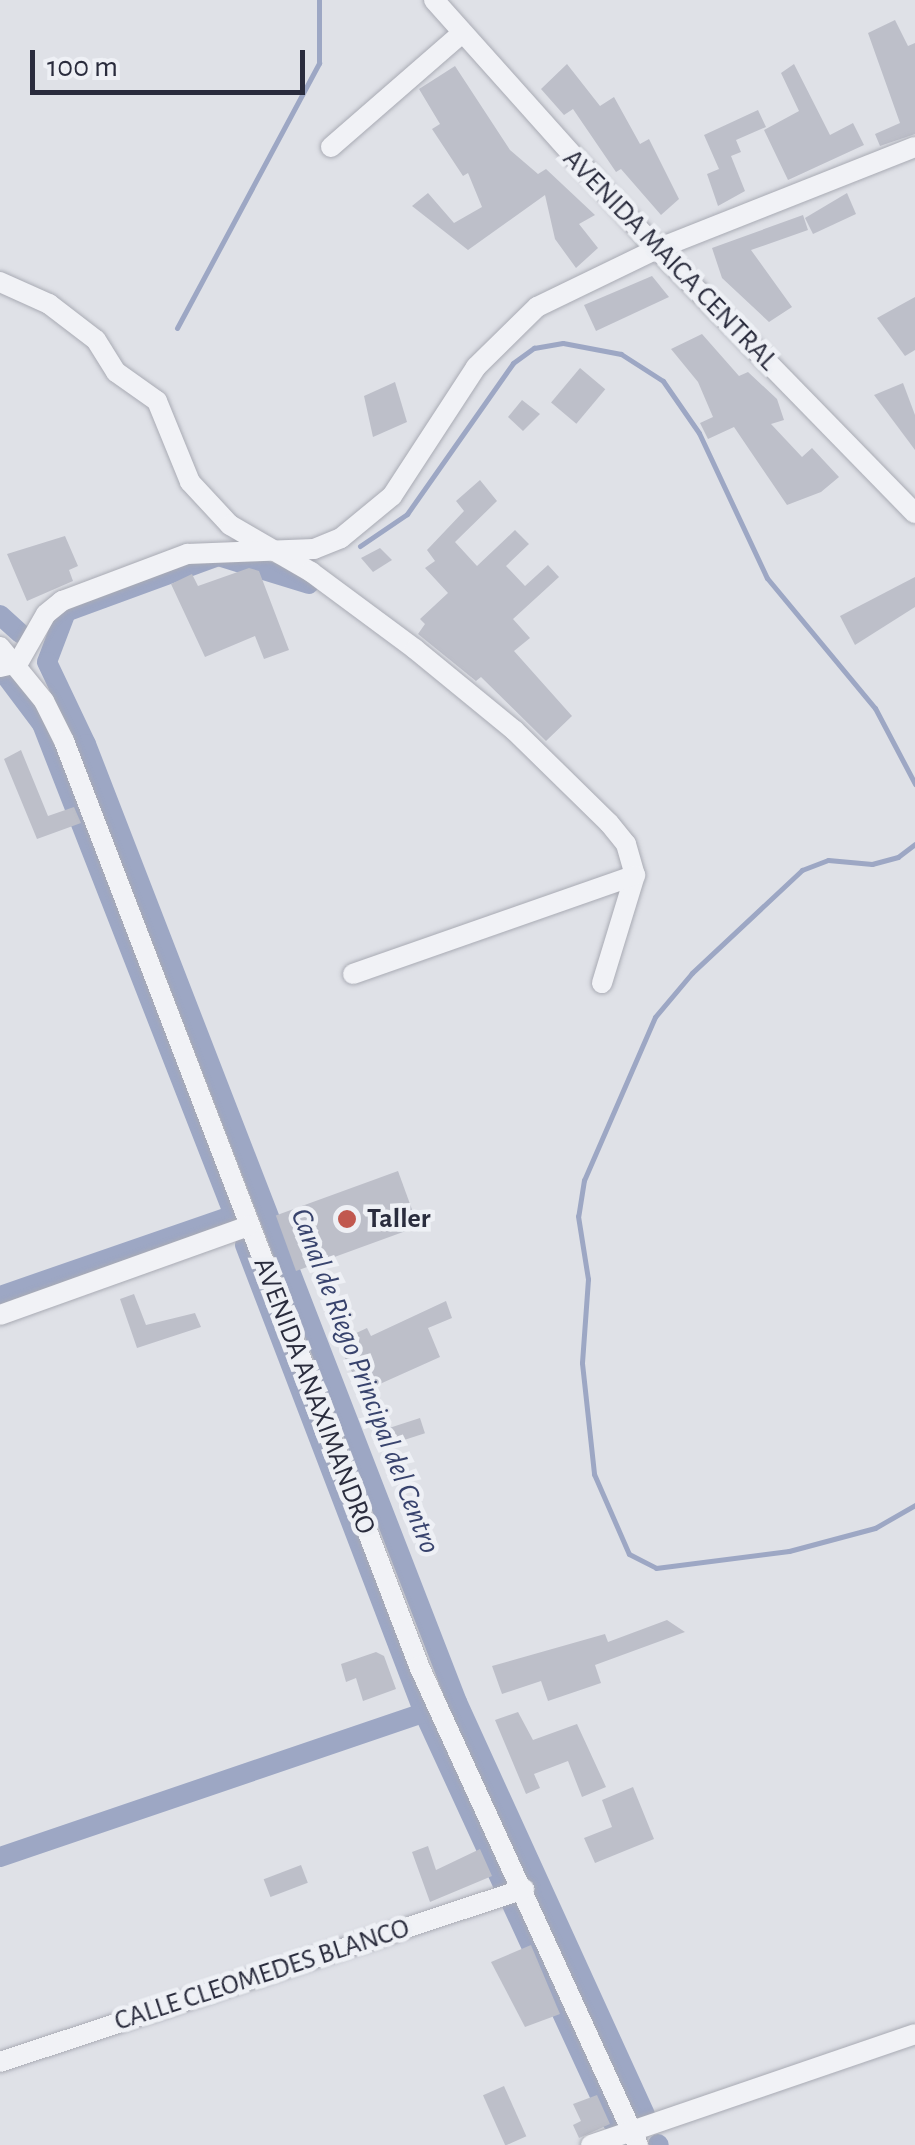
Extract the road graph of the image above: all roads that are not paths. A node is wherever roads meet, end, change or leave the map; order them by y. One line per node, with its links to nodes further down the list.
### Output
1 (434, 0): 2 (street, AVENIDA MAICA CENTRAL)
2 (460, 35): 3 (street); 5 (street, AVENIDA MAICA CENTRAL)
3 (331, 147)
4 (915, 147): 5 (street)
5 (657, 249): 7 (street, AVENIDA MAICA CENTRAL); 8 (street)
6 (0, 282): 8 (street)
7 (915, 513)
8 (266, 549): 10 (street); 11 (street)
9 (0, 647): 10 (street, AVENIDA ANAXIMANDRO)
10 (9, 666): 14 (street, AVENIDA ANAXIMANDRO)
11 (635, 875): 12 (street); 13 (street)
12 (354, 974)
13 (602, 984)
14 (249, 1226): 15 (street); 16 (street, AVENIDA ANAXIMANDRO)
15 (0, 1315)
16 (524, 1889): 18 (street, CALLE CLEOMEDES BLANCO); 19 (street, AVENIDA ANAXIMANDRO)
17 (915, 2034): 19 (street)
18 (0, 2062)
19 (635, 2138): 20 (street)
20 (591, 2145)

